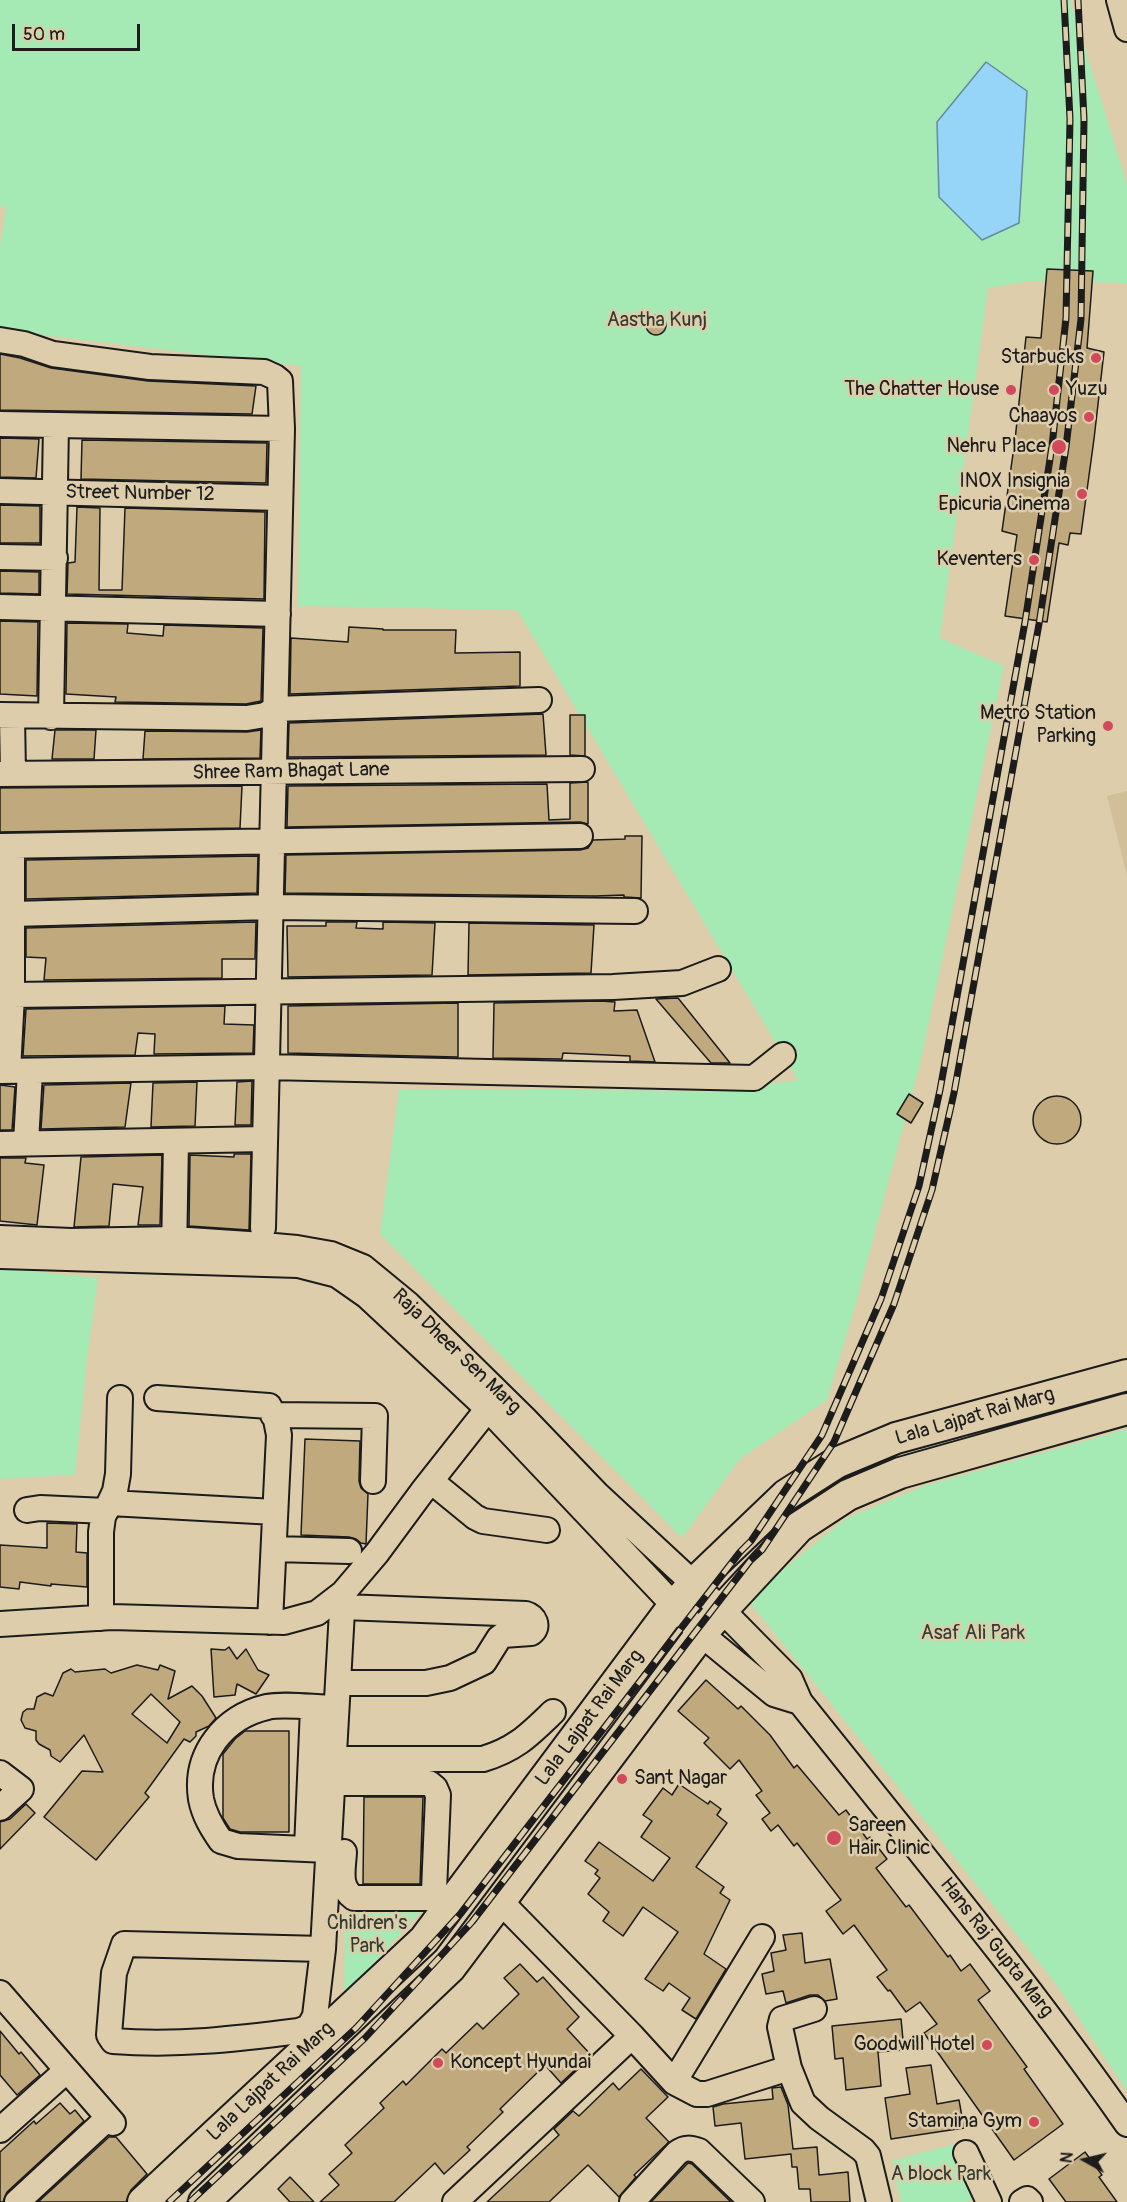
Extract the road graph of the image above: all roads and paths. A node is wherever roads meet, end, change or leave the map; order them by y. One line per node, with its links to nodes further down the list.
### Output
1 (1119, 0): 2 (street)
2 (1127, 29)
3 (0, 340): 6 (street)
4 (0, 424): 5 (street)
5 (56, 425): 6 (street); 8 (street)
6 (282, 429): 9 (street)
7 (0, 490): 8 (street, Street Number 12)
8 (56, 492): 9 (street, Street Number 12); 11 (street)
9 (280, 498): 14 (street)
10 (0, 557): 11 (street)
11 (55, 558): 13 (street)
12 (0, 607): 13 (street)
13 (54, 608): 14 (street); 18 (street)
14 (278, 614): 16 (street)
15 (538, 700): 16 (street)
16 (276, 709): 18 (street); 20 (street)
17 (6, 715): 18 (street); 21 (street)
18 (51, 717)
19 (582, 769): 20 (street, Shree Ram Bhagat Lane)
20 (274, 772): 21 (street, Shree Ram Bhagat Lane); 23 (street)
21 (6, 774)
22 (580, 836): 23 (street)
23 (272, 842): 24 (street); 25 (street)
24 (6, 846): 27 (street)
25 (271, 907): 26 (street); 27 (street); 30 (street)
26 (635, 911)
27 (12, 914): 28 (street)
28 (6, 960): 31 (street)
29 (718, 969): 30 (street)
30 (269, 992): 31 (street); 33 (street)
31 (12, 995): 34 (street)
32 (783, 1055): 33 (street)
33 (267, 1068): 34 (street); 35 (street)
34 (13, 1071): 37 (street)
35 (265, 1139): 36 (street); 39 (street)
36 (176, 1141): 37 (street); 41 (street)
37 (26, 1143): 38 (street)
38 (0, 1144)
39 (263, 1228)
40 (0, 1238): 41 (street, Raja Dheer Sen Marg)
41 (174, 1250): 42 (street, Raja Dheer Sen Marg); 46 (street, Raja Dheer Sen Marg)
42 (0, 1256)
43 (1127, 1375): 57 (main road, Lala Lajpat Rai Marg)
44 (120, 1398): 51 (street)
45 (157, 1398): 48 (street)
46 (494, 1401): 50 (street); 57 (street, Raja Dheer Sen Marg); 59 (street, Raja Dheer Sen Marg)
47 (1127, 1409): 60 (main road, Lala Lajpat Rai Marg)
48 (273, 1415): 49 (street); 53 (street)
49 (373, 1481)
50 (431, 1481): 54 (street); 58 (street)
51 (108, 1507): 52 (street); 53 (street); 61 (street)
52 (27, 1510)
53 (275, 1512): 55 (street)
54 (547, 1530)
55 (274, 1549): 56 (street); 62 (street)
56 (349, 1551)
57 (694, 1584): 59 (main road, Lala Lajpat Rai Marg); 60 (street, Raja Dheer Sen Marg)
58 (343, 1600): 62 (street); 65 (street); 65 (street)
59 (674, 1607): 64 (street, Raja Dheer Sen Marg); 87 (main road, Lala Lajpat Rai Marg)
60 (722, 1610): 64 (main road, Lala Lajpat Rai Marg); 66 (street, Raja Dheer Sen Marg)
61 (101, 1618): 62 (street); 63 (street)
62 (270, 1622)
63 (0, 1624)
64 (701, 1634): 66 (street); 74 (main road, Lala Lajpat Rai Marg)
65 (338, 1683): 67 (street)
66 (800, 1702): 83 (street, Hans Raj Gupta Marg)
67 (325, 1708): 69 (street); 73 (street); 73 (street)
68 (553, 1712): 69 (street)
69 (340, 1758): 71 (street); 73 (street)
70 (0, 1773): 72 (street)
71 (346, 1783): 71 (street)
72 (0, 1808)
73 (318, 1849): 76 (street)
74 (500, 1901): 79 (street); 88 (main road, Lala Lajpat Rai Marg)
75 (762, 1937): 82 (street)
76 (323, 1949): 76 (street)
77 (0, 1993): 81 (street)
78 (814, 2009): 80 (street)
79 (632, 2036): 82 (street); 89 (street)
80 (789, 2068): 82 (street); 92 (street)
81 (66, 2071): 84 (street); 86 (street)
82 (674, 2082)
83 (1127, 2124)
84 (0, 2130)
85 (966, 2153): 93 (street)
86 (17, 2202)
87 (143, 2202)
88 (204, 2202)
89 (455, 2202)
90 (632, 2202): 91 (street)
91 (752, 2202)
92 (879, 2202)
93 (989, 2202)
94 (1022, 2202): 95 (street)
95 (1030, 2202)

